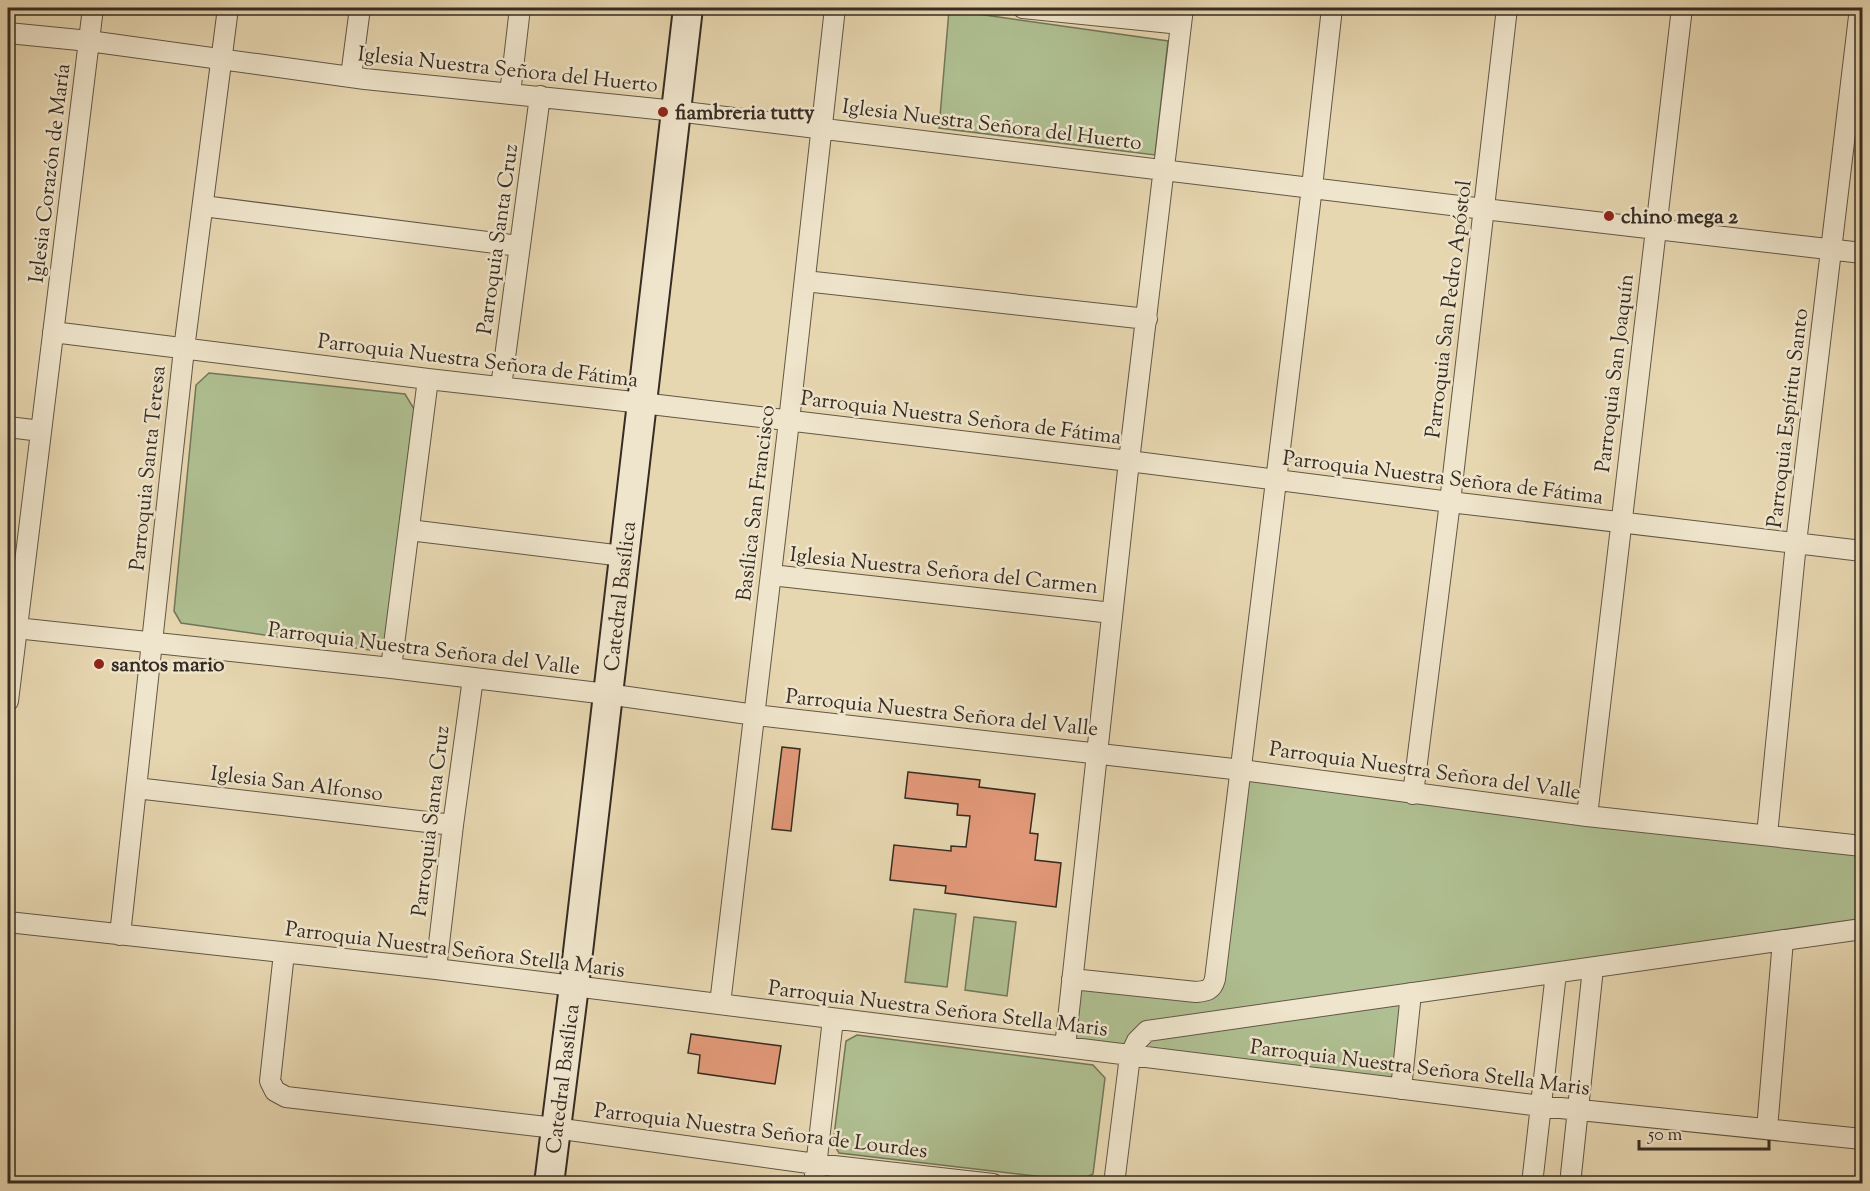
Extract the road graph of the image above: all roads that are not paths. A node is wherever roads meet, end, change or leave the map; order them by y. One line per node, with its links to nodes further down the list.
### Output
1 (93, 8): 14 (street, Iglesia Corazón de María)
2 (228, 8): 15 (street, Parroquia Santa Teresa)
3 (360, 8): 16 (street)
4 (520, 8): 17 (street)
5 (688, 8): 19 (main road, Catedral Basílica)
6 (835, 8): 20 (street, Basílica San Francisco)
7 (1023, 8): 12 (street)
8 (1332, 8): 22 (street)
9 (1507, 8): 24 (street, Parroquia San Pedro Apóstol)
10 (1682, 8): 25 (street, Parroquia San Joaquín)
11 (1860, 8): 27 (street, Parroquia Espíritu Santo)
12 (1182, 16): 21 (street)
13 (8, 33): 14 (street, Iglesia Nuestra Señora del Huerto)
14 (89, 41): 15 (street, Iglesia Nuestra Señora del Huerto); 31 (street, Iglesia Corazón de María)
15 (222, 59): 16 (street, Iglesia Nuestra Señora del Huerto); 23 (street, Parroquia Santa Teresa)
16 (351, 76): 17 (street, Iglesia Nuestra Señora del Huerto)
17 (510, 94): 18 (street, Iglesia Nuestra Señora del Huerto)
18 (540, 96): 19 (street, Iglesia Nuestra Señora del Huerto); 26 (street, Parroquia Santa Cruz)
19 (676, 111): 20 (street, Iglesia Nuestra Señora del Huerto); 35 (main road, Catedral Basílica)
20 (821, 128): 21 (street, Iglesia Nuestra Señora del Huerto); 29 (street, Basílica San Francisco)
21 (1165, 169): 22 (street, Iglesia Nuestra Señora del Huerto); 30 (street)
22 (1312, 187): 24 (street, Iglesia Nuestra Señora del Huerto); 40 (street)
23 (203, 206): 26 (street); 32 (street, Parroquia Santa Teresa)
24 (1484, 209): 25 (street, Iglesia Nuestra Señora del Huerto); 41 (street, Parroquia San Pedro Apóstol)
25 (1656, 229): 27 (street, Iglesia Nuestra Señora del Huerto); 42 (street, Parroquia San Joaquín)
26 (519, 246): 34 (street, Parroquia Santa Cruz)
27 (1832, 249): 28 (street, Iglesia Nuestra Señora del Huerto); 44 (street, Parroquia Espíritu Santo)
28 (1863, 253)
29 (806, 281): 30 (street); 36 (street, Basílica San Francisco)
30 (1147, 319): 39 (street)
31 (53, 332): 32 (street, Parroquia Nuestra Señora de Fátima); 38 (street, Iglesia Corazón de María)
32 (184, 349): 33 (street, Parroquia Nuestra Señora de Fátima); 50 (street, Parroquia Santa Teresa)
33 (428, 379): 34 (street, Parroquia Nuestra Señora de Fátima); 43 (street)
34 (501, 387): 35 (street, Parroquia Nuestra Señora de Fátima)
35 (642, 403): 36 (street, Parroquia Nuestra Señora de Fátima); 46 (main road, Catedral Basílica)
36 (789, 421): 39 (street, Parroquia Nuestra Señora de Fátima); 47 (street, Basílica San Francisco)
37 (8, 427): 38 (street)
38 (41, 431): 49 (street, Iglesia Corazón de María)
39 (1129, 461): 40 (street, Parroquia Nuestra Señora de Fátima); 48 (street)
40 (1277, 480): 41 (street, Parroquia Nuestra Señora de Fátima); 57 (street)
41 (1449, 502): 42 (street, Parroquia Nuestra Señora de Fátima); 59 (street, Parroquia San Pedro Apóstol)
42 (1620, 523): 44 (street, Parroquia Nuestra Señora de Fátima); 60 (street, Parroquia San Joaquín)
43 (410, 530): 46 (street); 51 (street)
44 (1797, 543): 45 (street, Parroquia Nuestra Señora de Fátima); 62 (street, Parroquia Espíritu Santo)
45 (1863, 551)
46 (623, 556): 53 (main road, Catedral Basílica)
47 (771, 575): 48 (street, Iglesia Nuestra Señora del Carmen); 55 (street, Basílica San Francisco)
48 (1112, 613): 56 (street)
49 (16, 628): 50 (street, Parroquia Nuestra Señora del Valle); 54 (street, Iglesia Corazón de María)
50 (152, 641): 51 (street, Parroquia Nuestra Señora del Valle); 58 (street, Parroquia Santa Teresa)
51 (391, 668): 52 (street, Parroquia Nuestra Señora del Valle)
52 (473, 678): 53 (street, Parroquia Nuestra Señora del Valle); 61 (street, Parroquia Santa Cruz)
53 (607, 694): 55 (street, Parroquia Nuestra Señora del Valle); 73 (main road, Catedral Basílica)
54 (8, 701)
55 (755, 715): 56 (street, Parroquia Nuestra Señora del Valle); 75 (street, Basílica San Francisco)
56 (1096, 754): 57 (street, Parroquia Nuestra Señora del Valle); 72 (street)
57 (1242, 770): 59 (street, Parroquia Nuestra Señora del Valle); 72 (street)
58 (136, 788): 61 (street, Iglesia San Alfonso); 66 (street, Parroquia Santa Teresa)
59 (1413, 794): 60 (street, Parroquia Nuestra Señora del Valle)
60 (1587, 816): 62 (street, Parroquia Nuestra Señora del Valle)
61 (453, 825): 70 (street, Parroquia Santa Cruz)
62 (1767, 835): 63 (street, Parroquia Nuestra Señora del Valle)
63 (1863, 846)
64 (8, 922): 66 (street, Parroquia Nuestra Señora Stella Maris)
65 (1863, 929): 67 (street)
66 (120, 934): 68 (street, Parroquia Nuestra Señora Stella Maris)
67 (1784, 940): 69 (street); 83 (street)
68 (284, 953): 70 (street, Parroquia Nuestra Señora Stella Maris); 82 (street, Parroquia Nuestra Señora de Lourdes)
69 (1593, 968): 71 (street); 81 (street)
70 (436, 969): 73 (street, Parroquia Nuestra Señora Stella Maris)
71 (1556, 973): 74 (street); 80 (street)
72 (1072, 979): 77 (street)
73 (574, 986): 75 (street, Parroquia Nuestra Señora Stella Maris); 82 (main road, Catedral Basílica)
74 (1411, 993): 78 (street); 79 (street)
75 (720, 1005): 76 (street, Parroquia Nuestra Señora Stella Maris)
76 (833, 1019): 77 (street, Parroquia Nuestra Señora Stella Maris); 85 (street)
77 (1065, 1047): 78 (street, Parroquia Nuestra Señora Stella Maris)
78 (1130, 1056): 79 (street, Parroquia Nuestra Señora Stella Maris); 89 (street)
79 (1401, 1089): 80 (street, Parroquia Nuestra Señora Stella Maris)
80 (1541, 1106): 81 (street, Parroquia Nuestra Señora Stella Maris); 90 (street)
81 (1577, 1110): 83 (street, Parroquia Nuestra Señora Stella Maris); 91 (street)
82 (555, 1128): 85 (street, Parroquia Nuestra Señora de Lourdes); 86 (main road, Catedral Basílica)
83 (1767, 1129): 84 (street, Parroquia Nuestra Señora Stella Maris)
84 (1863, 1139)
85 (816, 1164): 87 (street); 88 (street, Parroquia Nuestra Señora de Lourdes)
86 (549, 1184)
87 (814, 1184)
88 (993, 1184)
89 (1114, 1184)
90 (1532, 1184)
91 (1570, 1184)

